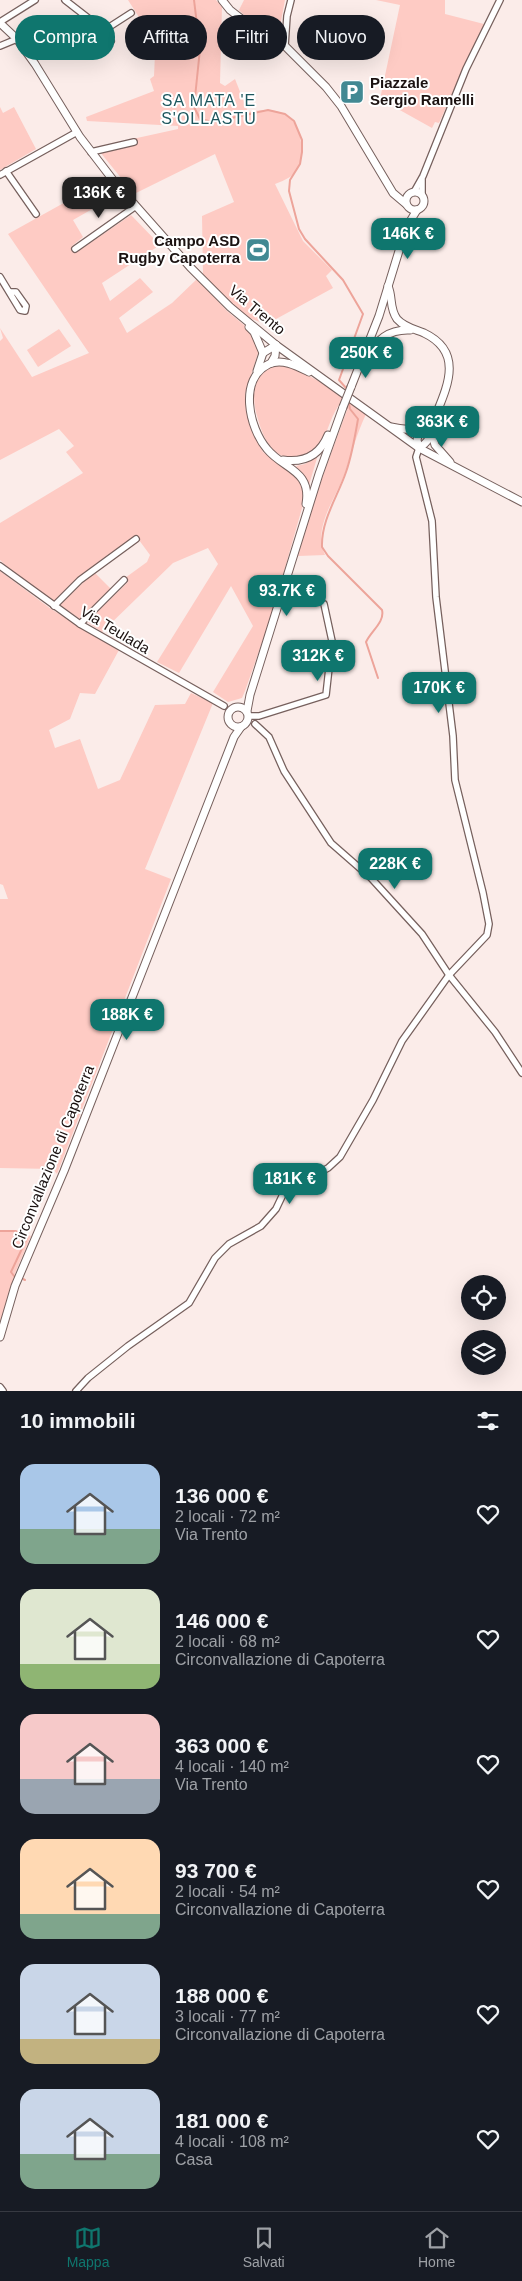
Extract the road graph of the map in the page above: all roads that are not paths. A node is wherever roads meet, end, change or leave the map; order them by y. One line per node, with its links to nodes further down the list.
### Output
1 (35, 0): 10 (street)
2 (65, 0): 7 (street)
3 (222, 0): 8 (street)
4 (291, 0): 9 (street)
5 (500, 0): 22 (street)
6 (131, 13): 11 (street)
7 (83, 15)
8 (236, 15)
9 (287, 16)
10 (0, 23): 13 (street, Via Trento)
11 (115, 23)
12 (103, 31): 12 (street)
13 (15, 37)
14 (15, 40): 15 (street)
15 (0, 46)
16 (287, 49): 23 (street)
17 (32, 60): 18 (street, Via Trento)
18 (77, 132): 20 (street, Via Trento); 21 (street)
19 (134, 142): 20 (street)
20 (91, 152): 26 (street, Via Trento)
21 (3, 173): 29 (street)
22 (423, 176): 24 (street); 25 (street)
23 (388, 183): 24 (street); 27 (street)
24 (412, 193): 25 (street); 27 (street)
25 (422, 195): 28 (street)
26 (136, 206): 31 (street); 35 (street, Via Trento)
27 (407, 206): 28 (street); 30 (street)
28 (417, 210): 30 (street)
29 (36, 214)
30 (406, 228): 33 (street)
31 (75, 249)
32 (0, 277): 34 (street)
33 (388, 286): 36 (street); 40 (street)
34 (11, 292)
35 (238, 314): 37 (street, Via Trento); 38 (street)
36 (416, 330): 40 (street); 43 (street)
37 (276, 345): 38 (street); 39 (street); 42 (street, Via Trento)
38 (263, 353): 41 (street)
39 (271, 363): 41 (street); 42 (street)
40 (360, 363): 44 (street, bridge)
41 (256, 374): 49 (street)
42 (320, 376): 45 (street, Via Trento)
43 (436, 416): 46 (street); 47 (street)
44 (338, 418): 49 (street); 52 (street)
45 (387, 426): 46 (street); 48 (street, Via Trento)
46 (420, 428): 48 (street)
47 (432, 435): 48 (street); 50 (street)
48 (418, 448): 50 (street, Via Trento); 67 (street)
49 (280, 459): 52 (street)
50 (455, 468): 51 (street, Via Trento)
51 (522, 502)
52 (301, 529): 59 (street)
53 (136, 539): 57 (street)
54 (0, 566): 57 (street, Via Teulada)
55 (124, 580): 58 (street)
56 (324, 604): 63 (street)
57 (54, 606): 58 (street, Via Teulada)
58 (80, 624): 60 (street, Via Teulada)
59 (250, 695): 61 (street); 63 (street)
60 (224, 706): 61 (street); 62 (street)
61 (236, 707): 62 (street); 63 (street)
62 (228, 714): 64 (street)
63 (246, 719): 64 (street); 65 (street); 66 (street, Circonvallazione di Capoterra)
64 (232, 724): 66 (street)
65 (255, 724): 67 (street)
66 (234, 737): 69 (street, Circonvallazione di Capoterra)
67 (449, 975): 68 (street); 72 (street)
68 (522, 1073)
69 (0, 1337)
70 (0, 1387): 71 (street)
71 (2, 1391)
72 (76, 1391)

